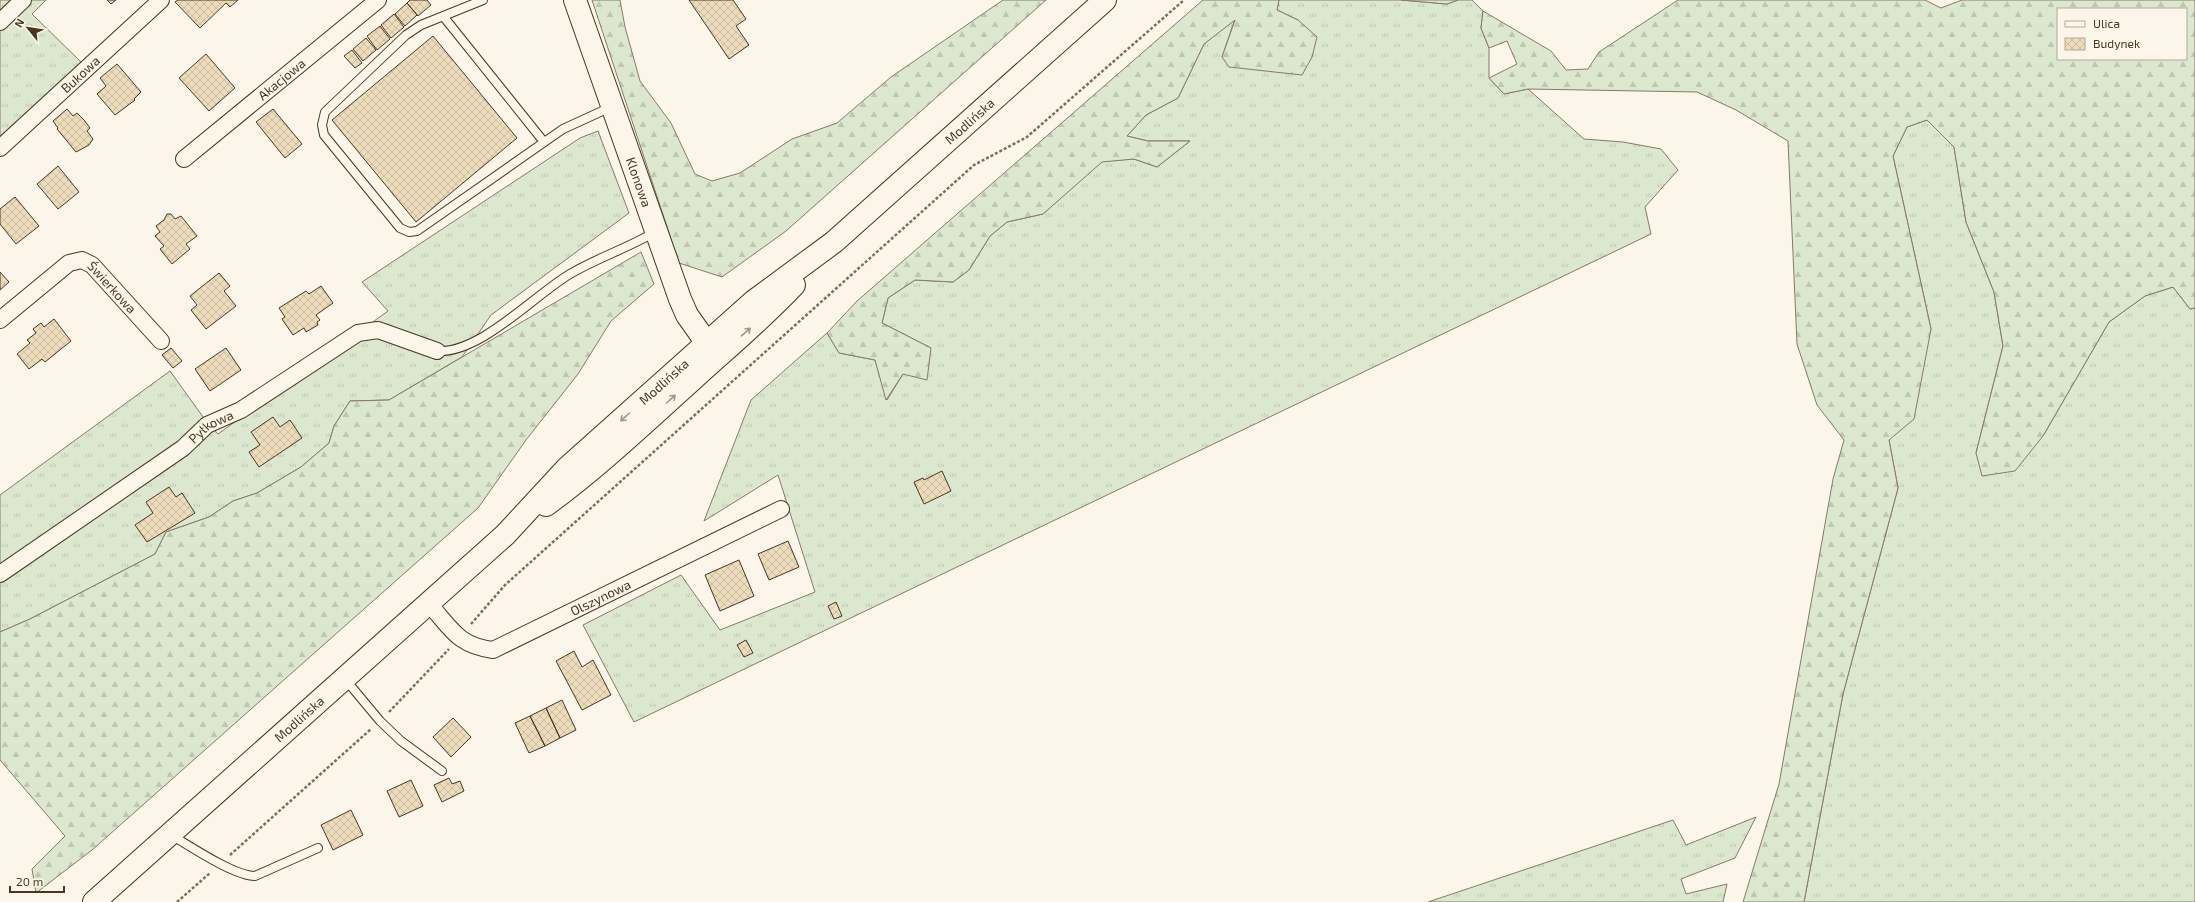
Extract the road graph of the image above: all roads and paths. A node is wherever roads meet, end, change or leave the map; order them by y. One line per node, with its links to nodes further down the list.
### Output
1 (23, 0): 9 (street)
2 (161, 0): 12 (street, Bukowa)
3 (378, 0): 13 (street, Akacjowa)
4 (483, 0): 8 (lane)
5 (575, 0): 10 (main road, Klonowa)
6 (1105, 0): 18 (main road, Modlińska)
7 (1184, 0): 22 (path)
8 (443, 16): 11 (lane); 11 (lane)
9 (0, 22)
10 (611, 107): 11 (lane); 14 (main road, Klonowa)
11 (544, 142)
12 (0, 148)
13 (184, 159)
14 (655, 232): 17 (lane); 18 (main road, Klonowa)
15 (0, 320): 16 (street, Świerkowa)
16 (161, 341)
17 (437, 351): 20 (street, Pyłkowa)
18 (712, 351): 21 (main road, Modlińska)
19 (781, 509): 22 (street, Olszynowa)
20 (0, 574)
21 (429, 604): 22 (street, Olszynowa); 23 (main road, Modlińska)
22 (459, 638): 24 (path)
23 (345, 679): 24 (lane); 26 (main road, Modlińska)
24 (380, 721): 25 (lane); 28 (path)
25 (442, 771)
26 (170, 835): 28 (lane); 29 (main road, Modlińska)
27 (318, 848): 28 (lane)
28 (221, 863): 30 (path)
29 (94, 902)
30 (177, 902)

